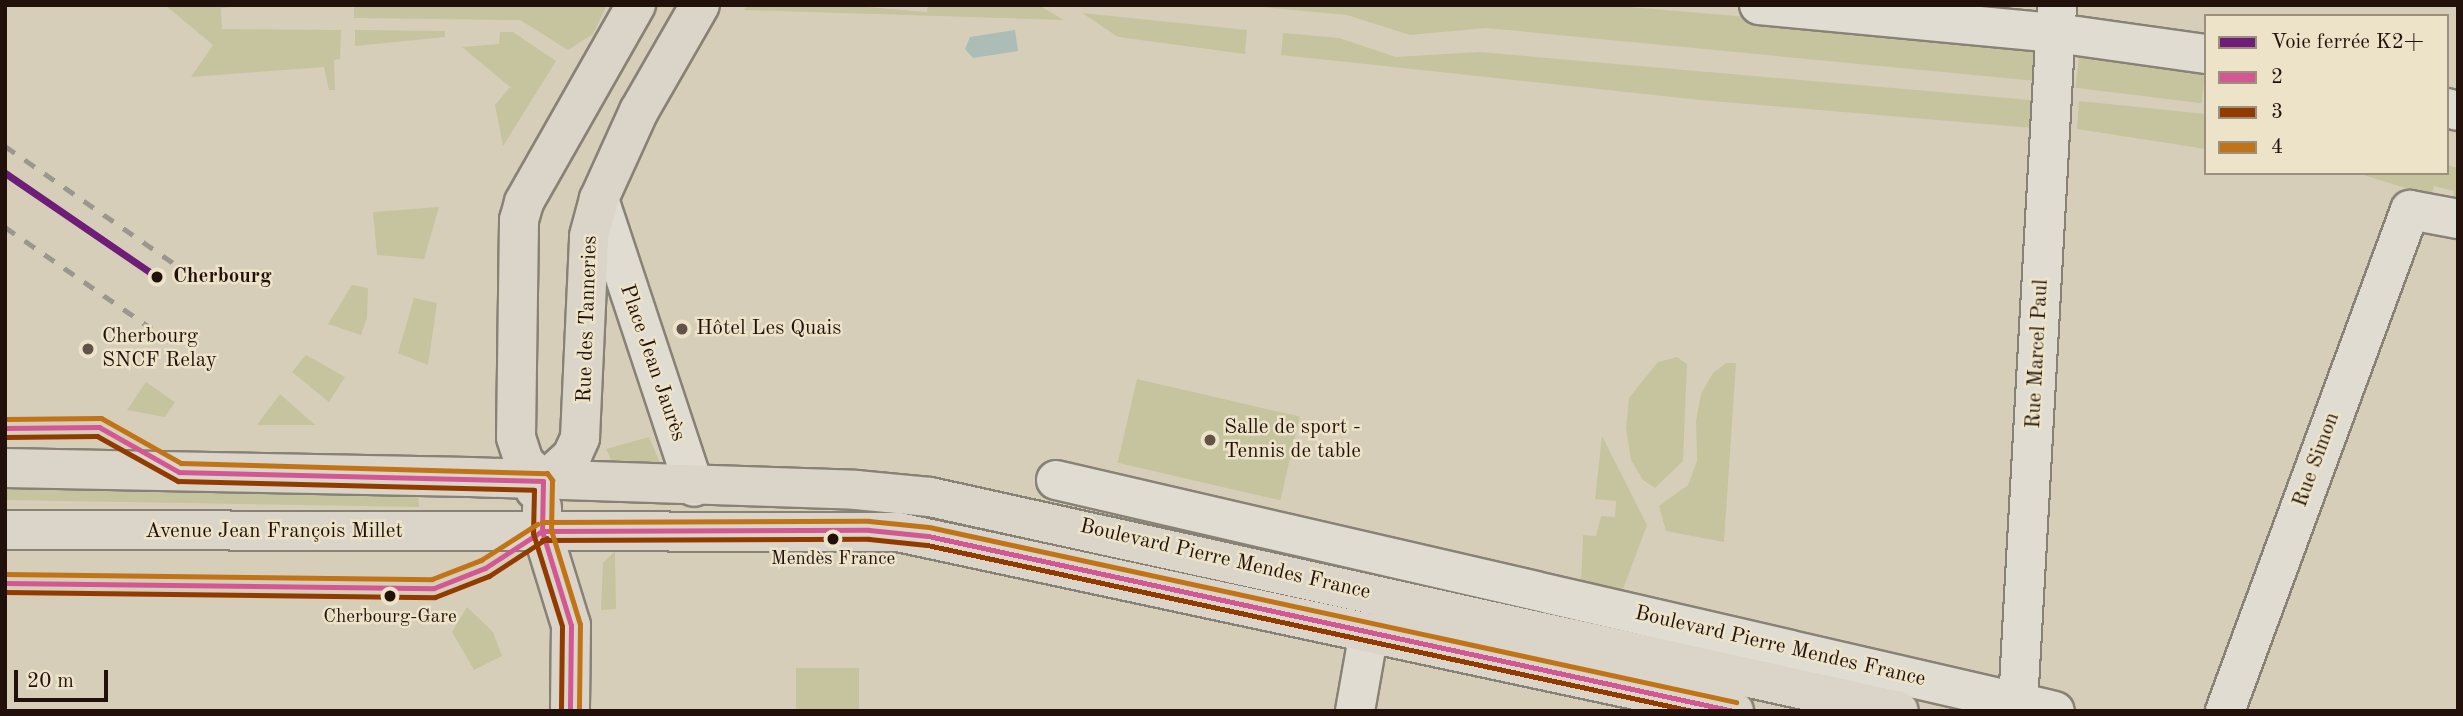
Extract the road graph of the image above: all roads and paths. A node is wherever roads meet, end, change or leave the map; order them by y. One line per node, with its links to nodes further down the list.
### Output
1 (636, 5): 8 (main road)
2 (700, 5): 6 (main road, Rue des Tanneries)
3 (1759, 5): 4 (street)
4 (2056, 19): 5 (street); 19 (street, Rue Marcel Paul)
5 (2204, 54)
6 (599, 199): 12 (main road, Rue des Tanneries); 13 (street, Place Jean Jaurès)
7 (2458, 219): 23 (street, Rue Simon)
8 (514, 412): 10 (main road); 12 (main road)
9 (12, 471): 10 (main road)
10 (453, 477): 12 (main road, Boulevard Pierre Mendes France)
11 (1056, 480): 18 (street, Boulevard Pierre Mendes France)
12 (543, 481): 13 (main road, Boulevard Pierre Mendes France); 15 (main road); 16 (main road, Rue des Tanneries)
13 (694, 487): 18 (main road, Boulevard Pierre Mendes France)
14 (5, 530): 16 (main road, Avenue Jean François Millet)
15 (542, 531): 16 (main road, Avenue Jean François Millet); 17 (main road, Boulevard Pierre Mendes France); 20 (main road)
16 (435, 533)
17 (1369, 632): 21 (street); 22 (main road, Boulevard Pierre Mendes France)
18 (1876, 698): 19 (street, Boulevard Pierre Mendes France)
19 (2037, 707)
20 (570, 711)
21 (1355, 711)
22 (1734, 711)
23 (2225, 711)

